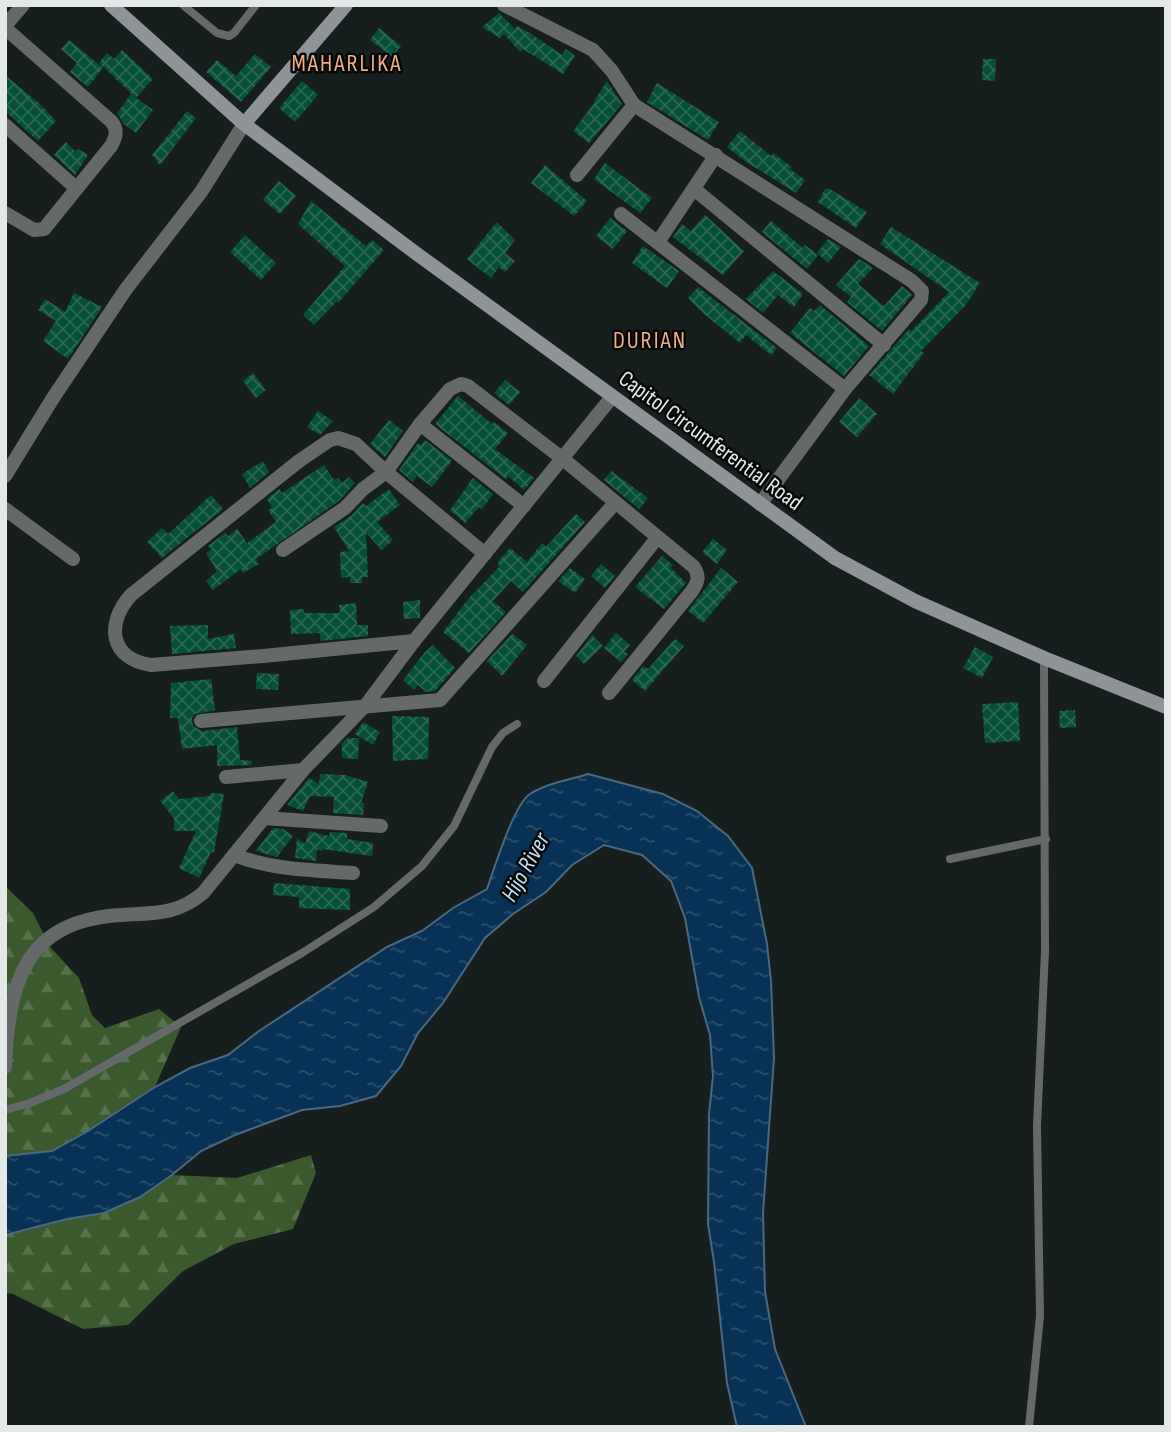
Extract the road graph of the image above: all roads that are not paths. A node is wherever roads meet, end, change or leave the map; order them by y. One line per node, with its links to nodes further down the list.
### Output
1 (23, 5): 7 (street)
2 (111, 5): 9 (main road, Capitol Circumferential Road)
3 (183, 5): 4 (lane)
4 (256, 5)
5 (346, 5): 9 (main road)
6 (504, 5): 8 (street)
7 (5, 27): 13 (street)
8 (634, 105): 11 (street); 12 (street)
9 (244, 124): 20 (main road, Capitol Circumferential Road); 24 (street)
10 (5, 125): 13 (street)
11 (716, 155): 14 (street); 18 (street)
12 (577, 175)
13 (76, 188): 15 (street)
14 (694, 189): 17 (street); 18 (street)
15 (5, 213)
16 (621, 214): 17 (street)
17 (658, 242): 19 (street)
18 (884, 345): 19 (street)
19 (845, 389): 26 (street)
20 (612, 397): 22 (street); 26 (main road, Capitol Circumferential Road)
21 (420, 424): 22 (street); 23 (street); 27 (street)
22 (563, 459): 25 (street); 27 (street)
23 (386, 472): 30 (street); 31 (street); 33 (street)
24 (5, 476)
25 (615, 503): 29 (street); 37 (street)
26 (760, 504): 34 (main road, Capitol Circumferential Road)
27 (524, 506): 31 (street)
28 (5, 509): 32 (street)
29 (657, 538): 35 (street); 36 (street)
30 (283, 550)
31 (485, 554): 33 (street)
32 (74, 559)
33 (415, 641): 37 (street)
34 (1044, 658): 38 (main road, Capitol Circumferential Road); 45 (lane)
35 (544, 681)
36 (608, 693)
37 (366, 705): 39 (street); 41 (street)
38 (1166, 707)
39 (201, 721)
40 (517, 724): 50 (lane)
41 (303, 770): 42 (street); 43 (street)
42 (226, 777)
43 (264, 818): 44 (street); 46 (street)
44 (381, 825)
45 (1046, 839): 47 (lane); 51 (lane)
46 (234, 855): 48 (street); 49 (street)
47 (950, 859)
48 (353, 873)
49 (5, 1068)
50 (5, 1110)
51 (1029, 1427)

